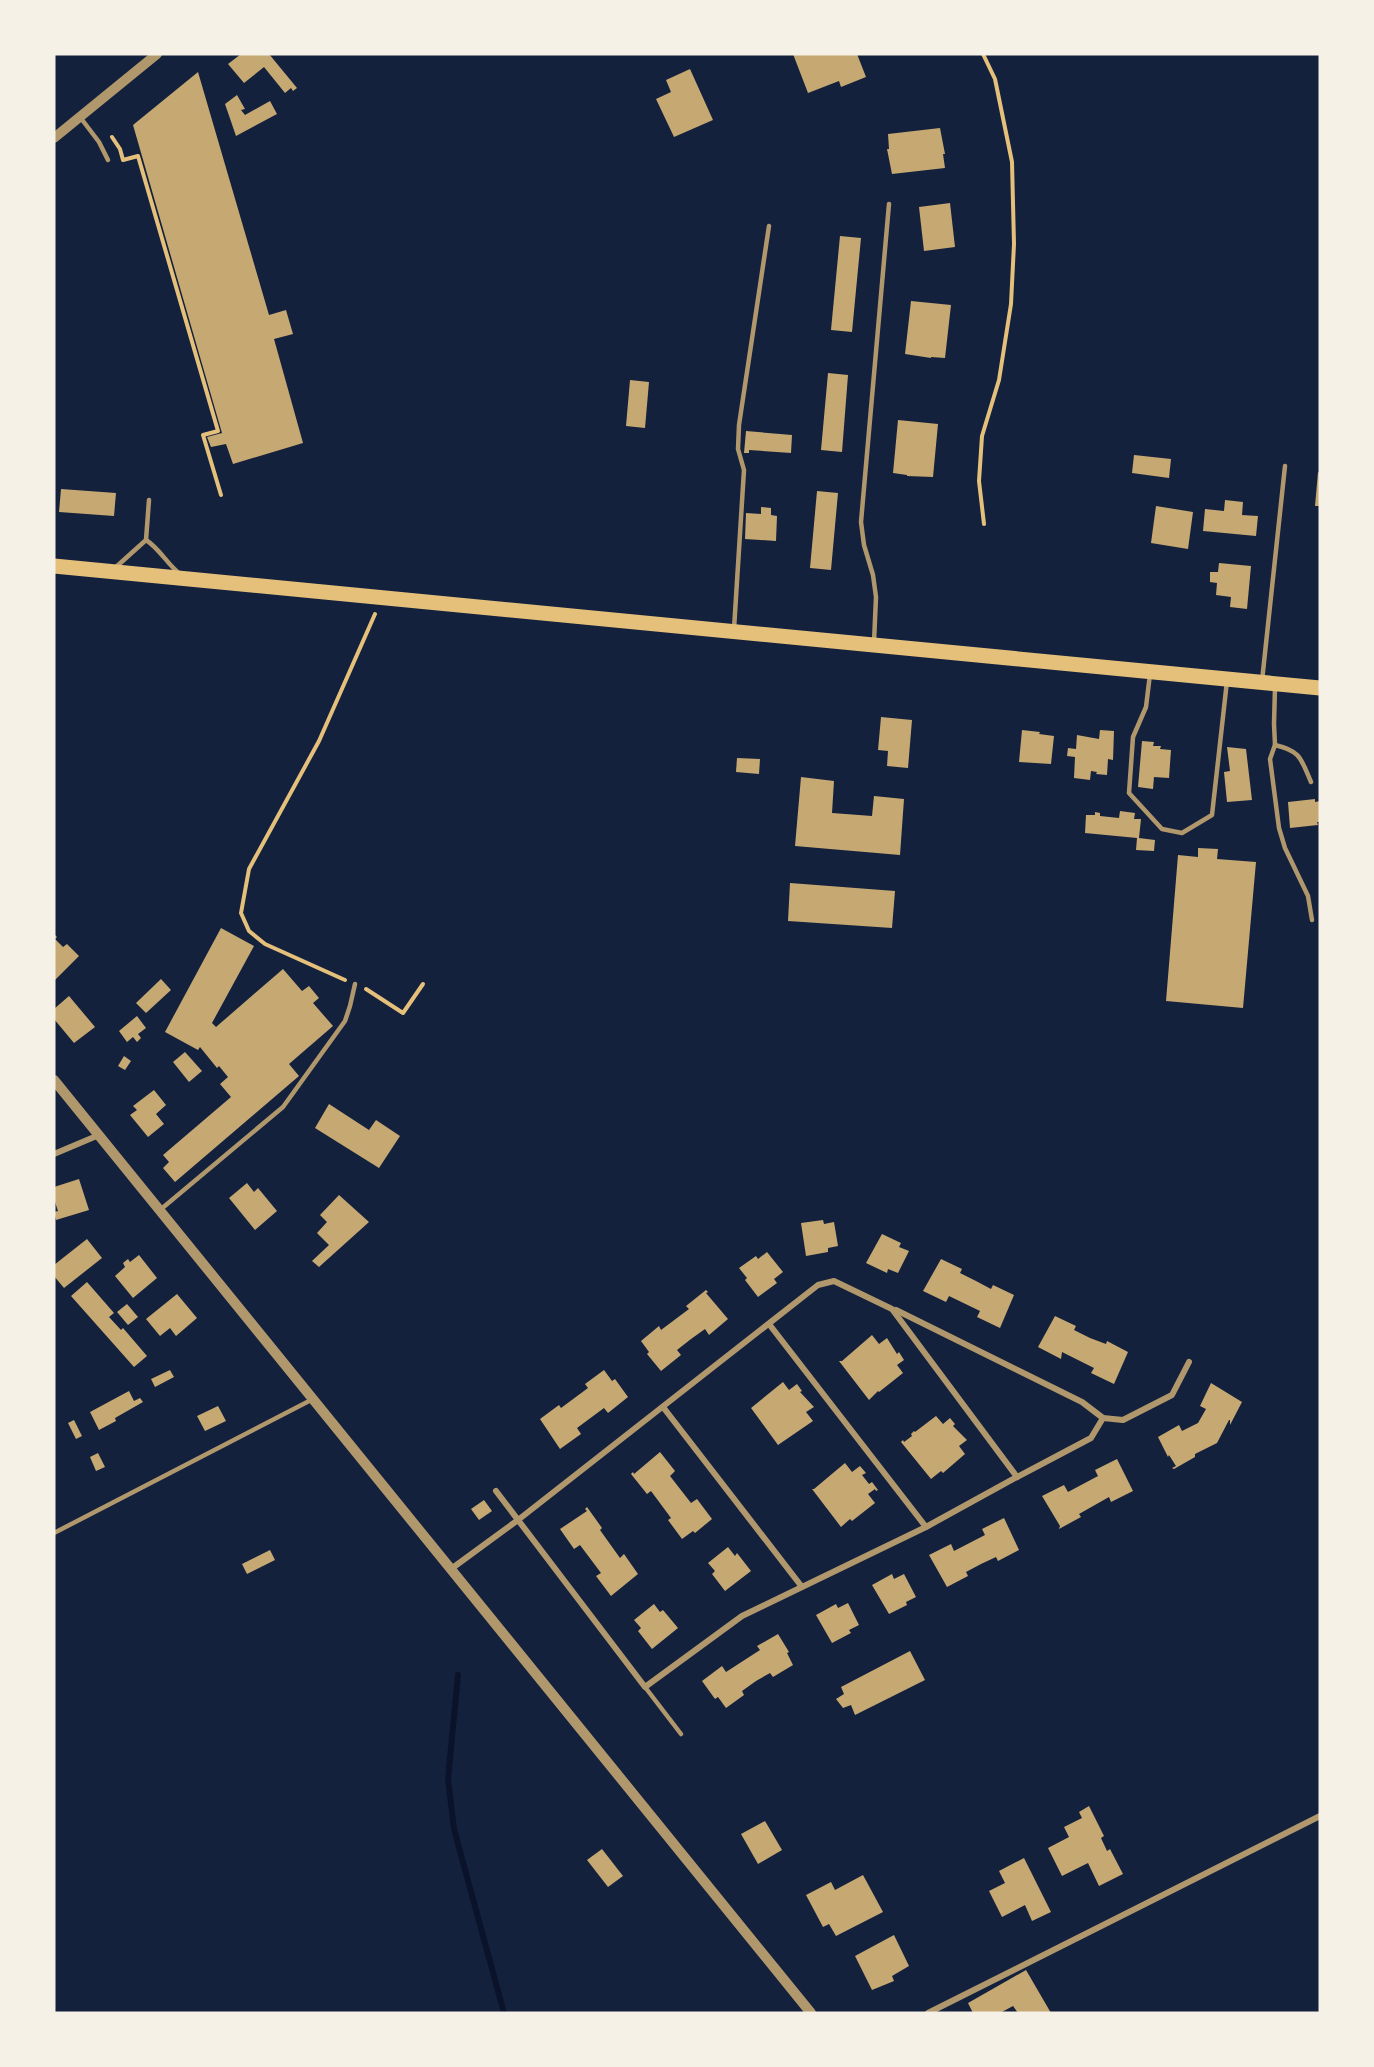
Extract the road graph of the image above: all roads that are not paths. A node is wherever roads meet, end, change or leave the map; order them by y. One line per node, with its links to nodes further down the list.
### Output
1 (157, 54): 2 (street)
2 (80, 117): 3 (street); 4 (lane)
3 (54, 138)
4 (108, 160)
5 (889, 204): 14 (lane)
6 (769, 226): 13 (lane)
7 (1285, 466): 17 (lane)
8 (149, 500): 9 (lane)
9 (146, 540): 11 (lane); 12 (lane)
10 (54, 566): 11 (main road)
11 (109, 572): 12 (main road)
12 (185, 579): 13 (main road)
13 (734, 631): 14 (main road)
14 (873, 644): 15 (main road)
15 (1151, 672): 16 (main road); 16 (lane)
16 (1227, 679): 17 (main road)
17 (1269, 683): 18 (main road); 19 (lane)
18 (1320, 688)
19 (1275, 745): 20 (lane); 21 (lane)
20 (1311, 782)
21 (1312, 920)
22 (355, 984): 26 (lane)
23 (54, 1080): 24 (street)
24 (99, 1135): 25 (street); 26 (street)
25 (54, 1154)
26 (160, 1210): 30 (street)
27 (892, 1309): 28 (street); 32 (street); 33 (street)
28 (769, 1324): 31 (street); 36 (street)
29 (1189, 1362): 32 (street)
30 (314, 1399): 37 (lane); 38 (street)
31 (663, 1407): 35 (street); 39 (street)
32 (1103, 1418): 33 (street)
33 (1017, 1477): 36 (street)
34 (496, 1491): 35 (street)
35 (518, 1520): 38 (street); 40 (street)
36 (926, 1527): 39 (street)
37 (54, 1533)
38 (451, 1569): 43 (street)
39 (802, 1587): 40 (street)
40 (645, 1687): 41 (lane)
41 (681, 1734)
42 (1320, 1816): 44 (street)
43 (811, 2013)
44 (927, 2013)

